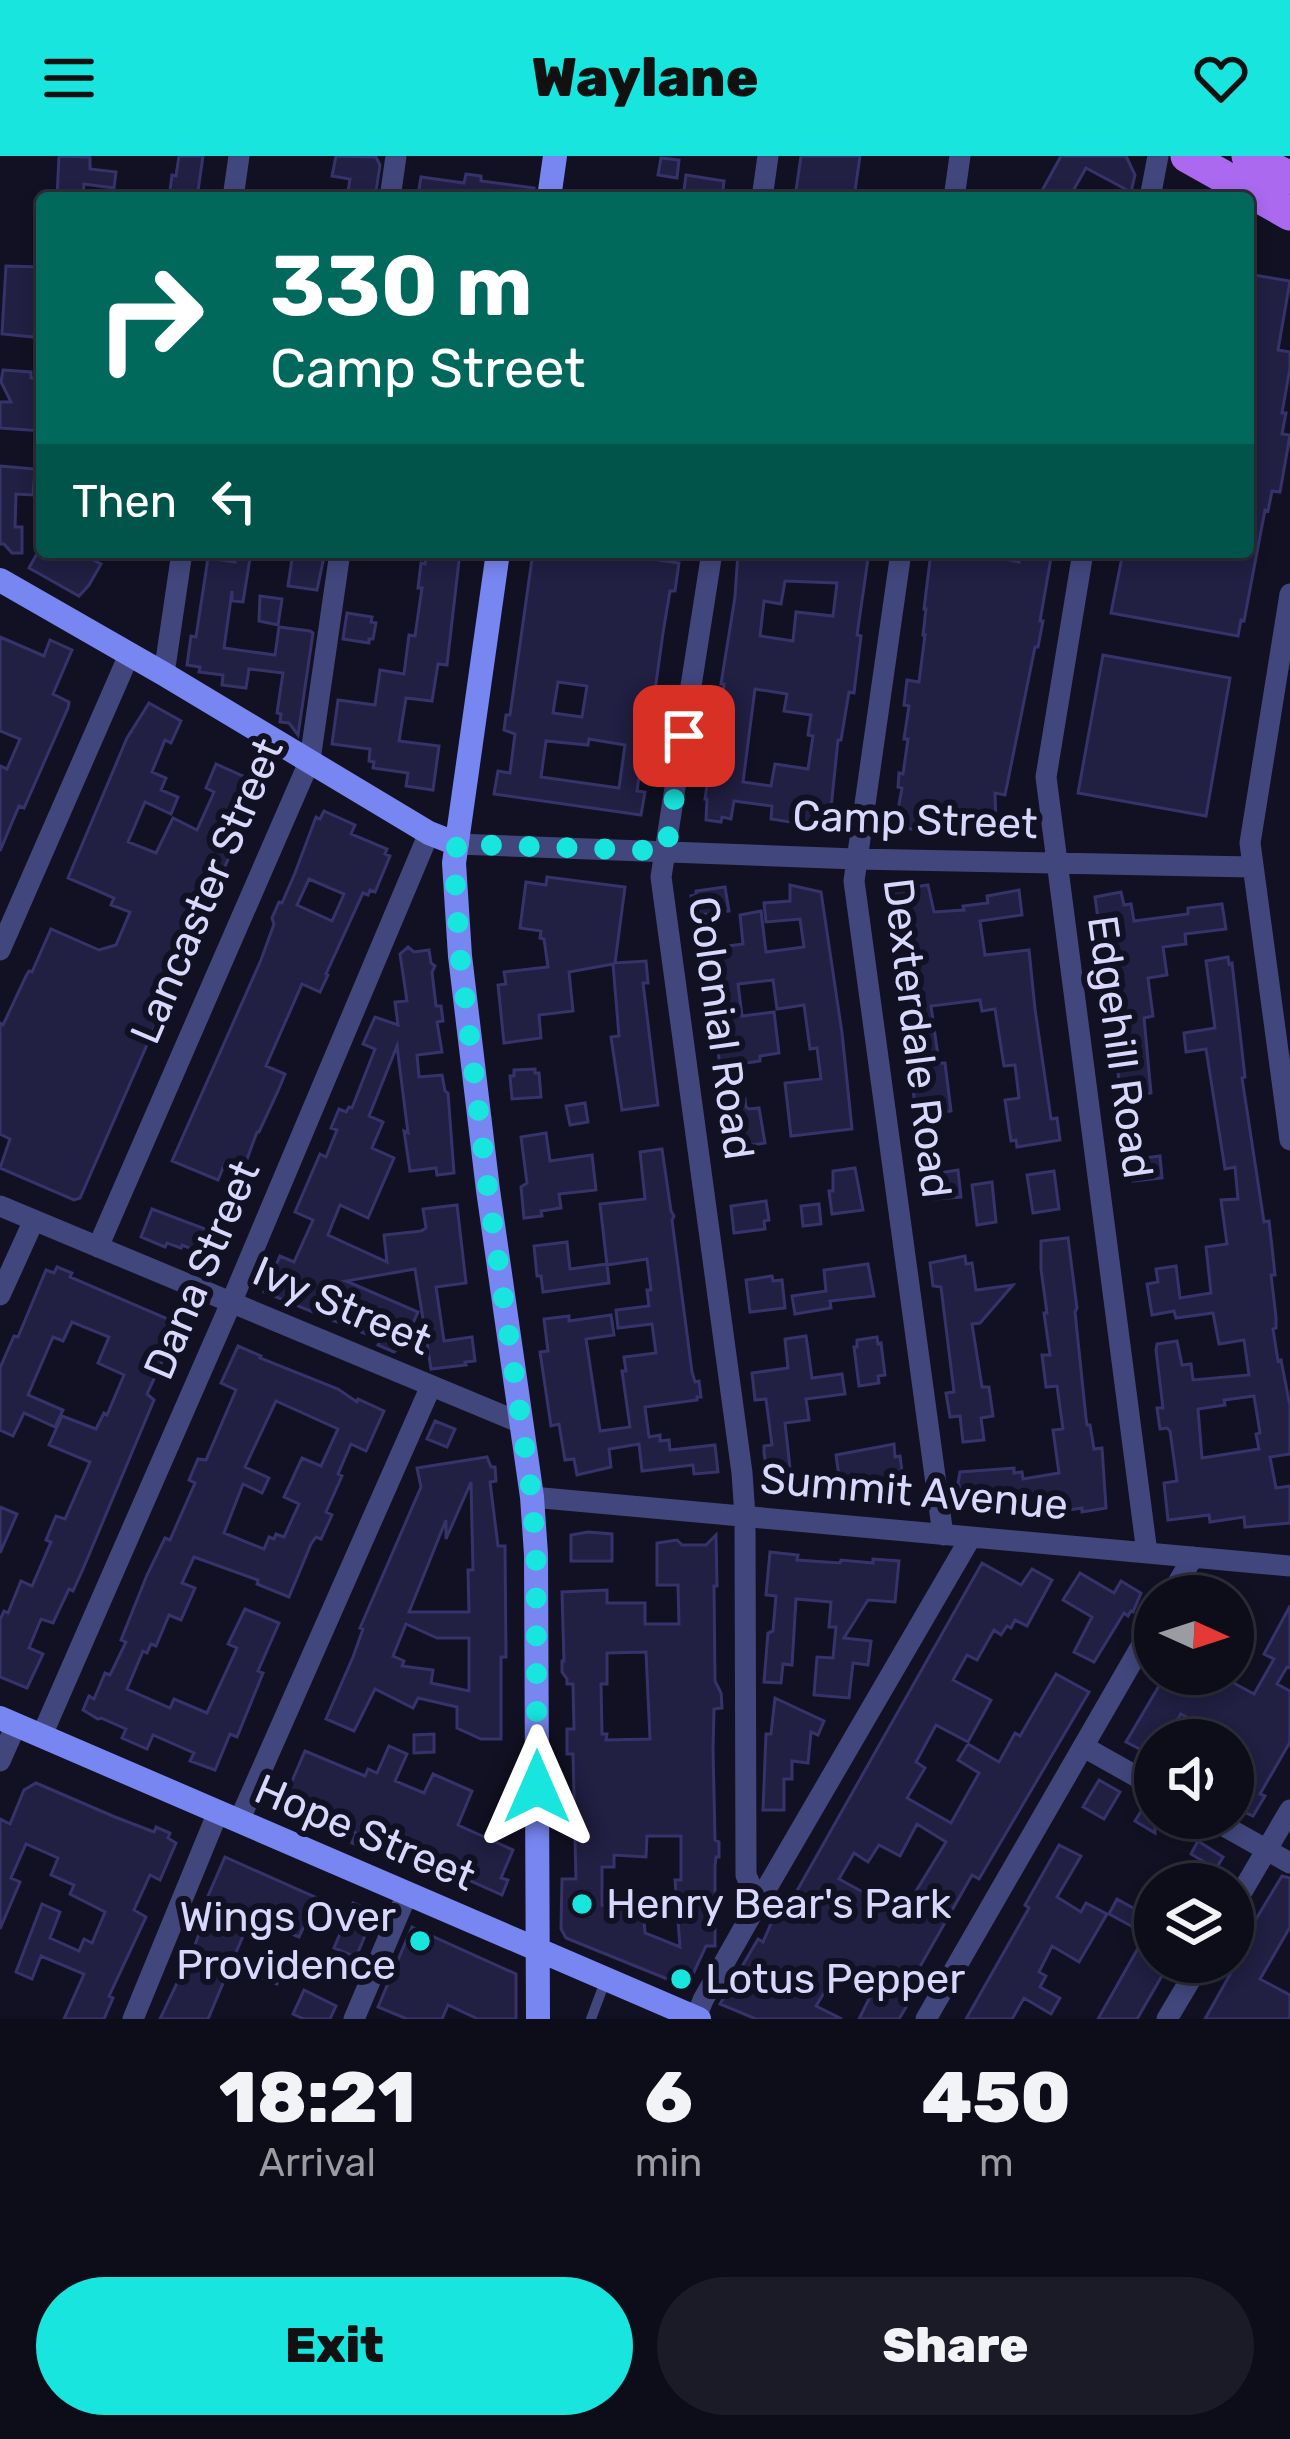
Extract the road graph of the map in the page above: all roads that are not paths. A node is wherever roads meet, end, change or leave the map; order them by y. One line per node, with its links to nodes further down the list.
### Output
1 (239, 156): 10 (street)
2 (396, 156): 11 (street)
3 (768, 156): 13 (street)
4 (959, 156): 14 (street)
5 (1158, 156): 15 (street)
6 (1187, 156): 16 (main road)
7 (1248, 156): 9 (main road)
8 (548, 157): 12 (street)
9 (1290, 178)
10 (234, 192)
11 (391, 192)
12 (549, 192)
13 (763, 192)
14 (955, 192)
15 (1151, 192)
16 (1251, 192)
17 (1254, 194): 18 (main road)
18 (1290, 214)
19 (181, 558): 28 (street)
20 (339, 558): 29 (street, Lancaster Street)
21 (497, 558): 31 (street)
22 (711, 558): 32 (street, Colonial Road)
23 (900, 558): 33 (street, Dexterdale Road)
24 (1082, 558): 34 (street, Edgehill Road)
25 (0, 580): 27 (street, Camp Street)
26 (1290, 594): 35 (street)
27 (130, 655): 28 (street, Camp Street); 36 (street)
28 (164, 674): 29 (street, Camp Street)
29 (310, 760): 30 (street, Camp Street); 40 (street, Lancaster Street)
30 (429, 833): 31 (street, Camp Street); 42 (street, Dana Street)
31 (457, 844): 32 (street, Camp Street); 44 (street)
32 (666, 851): 33 (street, Camp Street); 46 (street, Colonial Road)
33 (856, 859): 34 (street, Camp Street); 47 (street, Dexterdale Road)
34 (1056, 863): 35 (street, Camp Street); 49 (street, Edgehill Road)
35 (1251, 867): 37 (street)
36 (0, 950)
37 (1290, 1136)
38 (0, 1206): 39 (street, Ivy Street)
39 (34, 1220): 40 (street, Ivy Street); 41 (street)
40 (98, 1247): 42 (street, Ivy Street)
41 (0, 1295)
42 (231, 1303): 43 (street, Ivy Street); 55 (street, Dana Street)
43 (431, 1386): 44 (street, Ivy Street); 60 (street)
44 (520, 1423): 45 (street)
45 (532, 1497): 46 (street, Summit Avenue); 67 (street)
46 (745, 1516): 47 (street, Summit Avenue); 66 (street, Colonial Road)
47 (943, 1534): 48 (street, Summit Avenue)
48 (970, 1537): 49 (street, Summit Avenue); 66 (street)
49 (1148, 1552): 50 (street, Summit Avenue)
50 (1192, 1557): 51 (street, Summit Avenue); 52 (street)
51 (1290, 1566)
52 (1182, 1575)
53 (1134, 1659): 56 (street)
54 (8, 1721): 55 (street, Hope Street); 57 (street)
55 (42, 1736): 60 (street, Hope Street)
56 (1084, 1747): 58 (street); 76 (street)
57 (0, 1761)
58 (1134, 1775)
59 (1290, 1810): 62 (street)
60 (228, 1817): 65 (street, Hope Street); 73 (street)
61 (1247, 1839): 62 (street)
62 (1267, 1850): 63 (street); 64 (street)
63 (1290, 1863)
64 (1254, 1872)
65 (407, 1894): 67 (street, Hope Street); 74 (street)
66 (758, 1903): 72 (street)
67 (538, 1949): 68 (street, Hope Street); 75 (street)
68 (606, 1978): 70 (street, Hope Street); 71 (lane)
69 (1188, 1983): 77 (street)
70 (660, 2011): 72 (street, Hope Street)
71 (596, 2014)
72 (698, 2018)
73 (133, 2019)
74 (354, 2019)
75 (538, 2019)
76 (926, 2019)
77 (1167, 2019)

